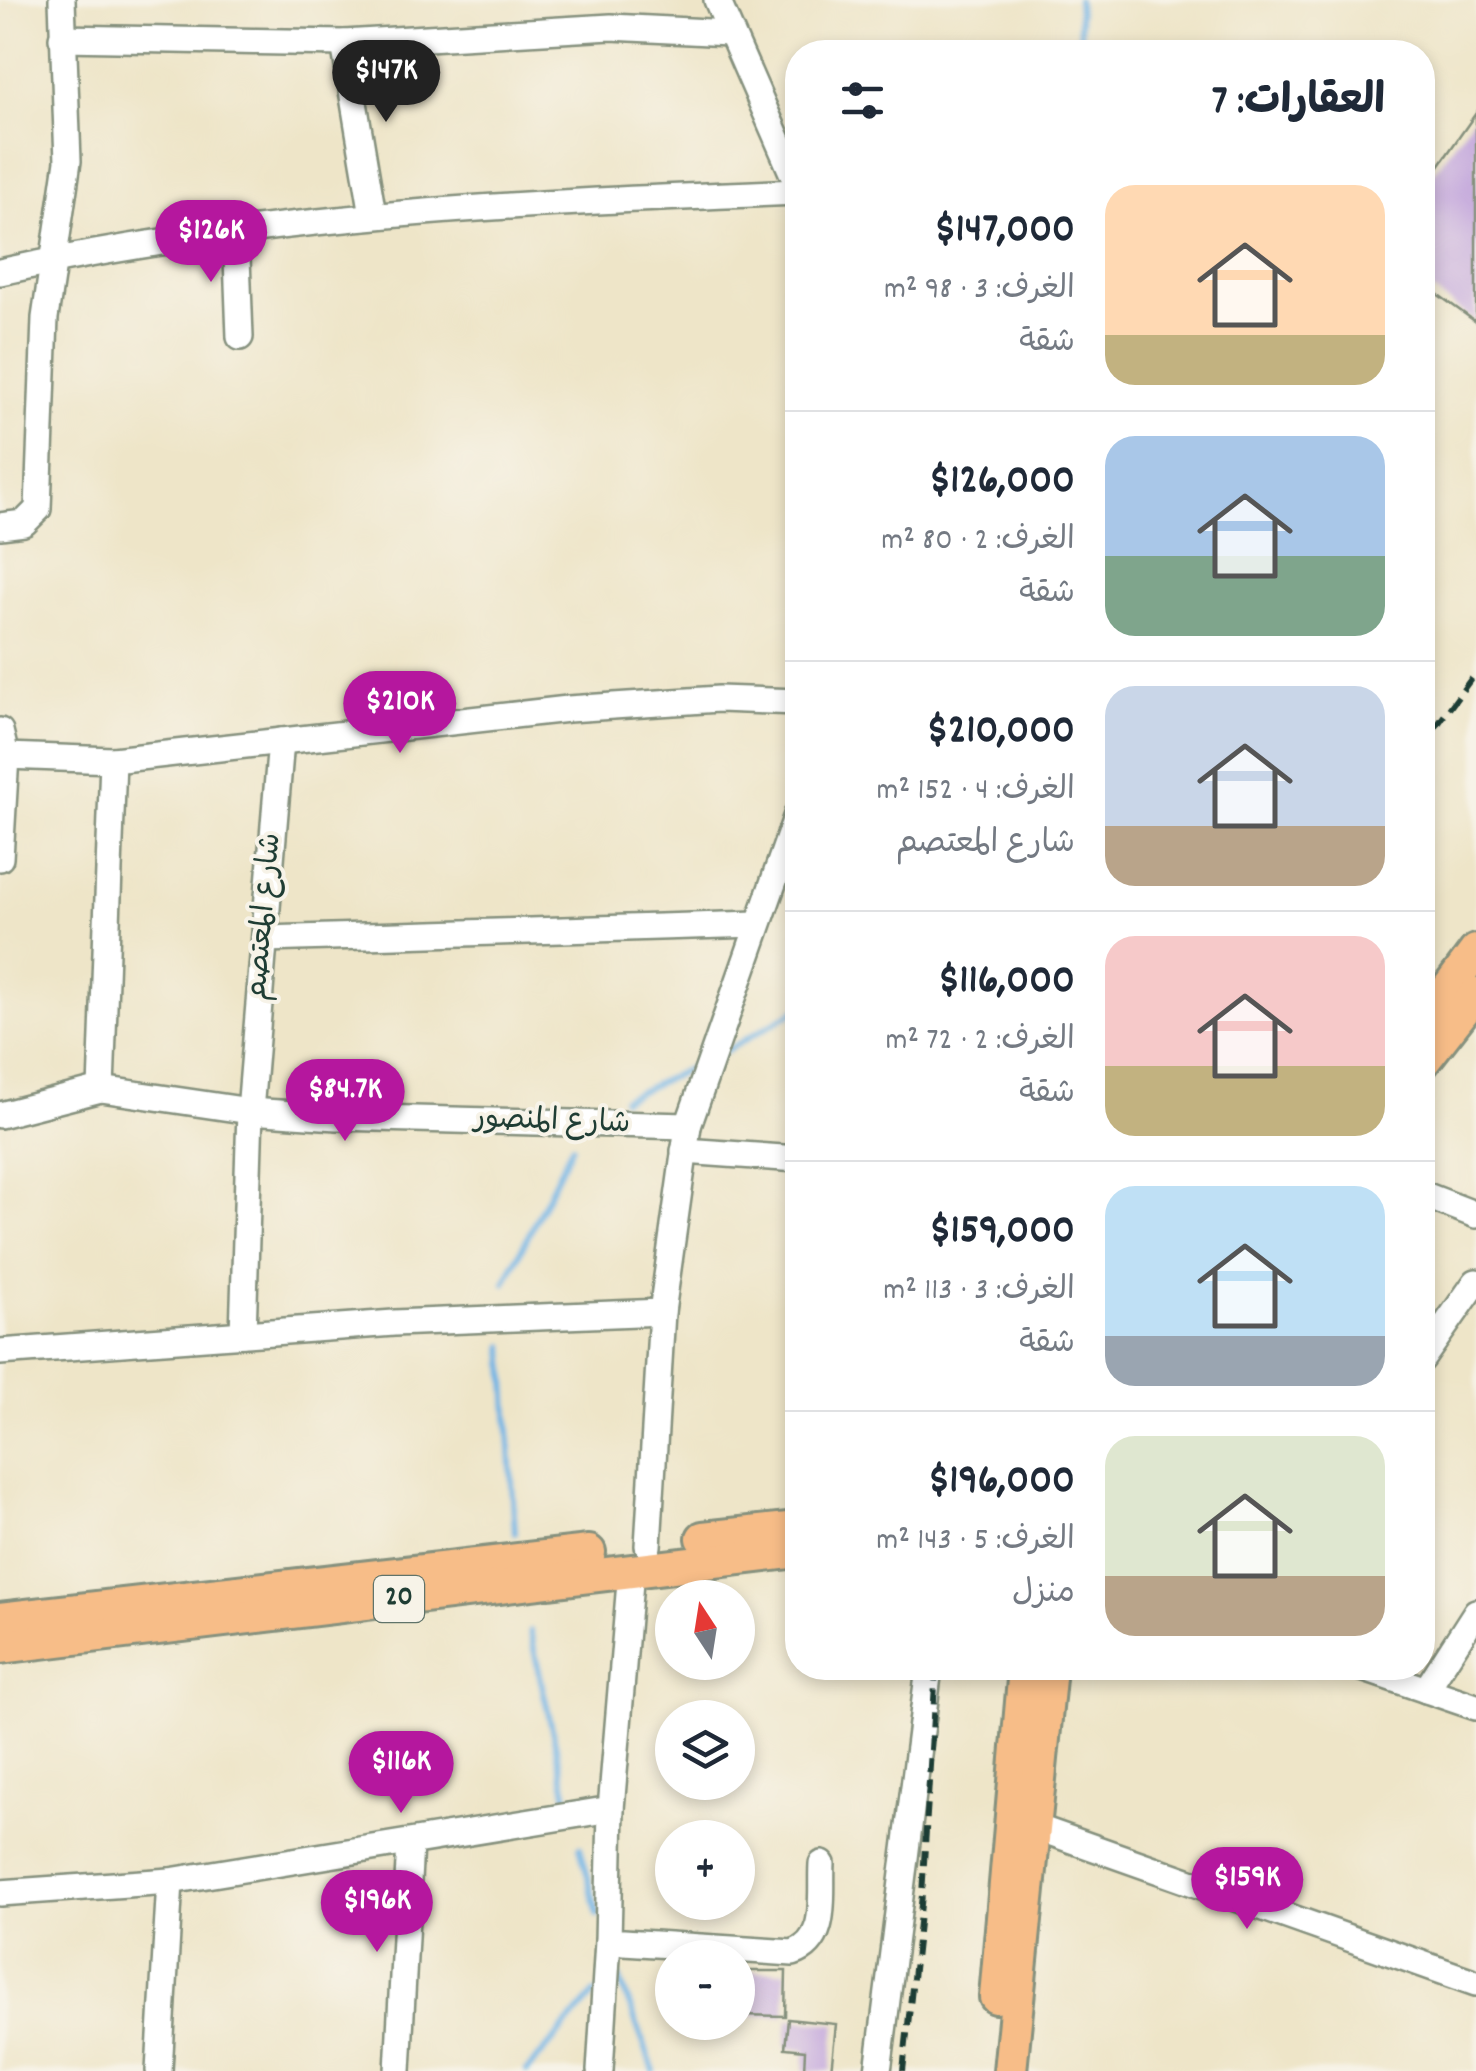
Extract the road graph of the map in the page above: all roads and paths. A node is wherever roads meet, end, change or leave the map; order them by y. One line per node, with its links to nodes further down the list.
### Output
1 (62, 0): 4 (street)
2 (716, 0): 3 (street)
3 (729, 32): 5 (street); 6 (street)
4 (62, 38): 5 (street); 10 (street)
5 (344, 43): 8 (street)
6 (785, 159)
7 (785, 190): 8 (street)
8 (374, 215): 9 (street)
9 (236, 231): 10 (street); 12 (street)
10 (55, 260): 11 (street); 13 (street)
11 (0, 272)
12 (240, 337)
13 (0, 526)
14 (785, 702): 15 (street)
15 (281, 740): 17 (street); 21 (street, شارع المعتصم)
16 (3, 744): 17 (street); 19 (street)
17 (113, 760): 25 (street)
18 (785, 848): 20 (street)
19 (0, 858)
20 (757, 924): 21 (street); 28 (street)
21 (265, 939): 26 (street, شارع المعتصم)
22 (1468, 968): 23 (main road); 24 (main road)
23 (1435, 1008)
24 (1435, 1037)
25 (100, 1089): 26 (street, شارع المنصور); 27 (street, شارع المنصور)
26 (250, 1111): 28 (street, شارع المنصور); 34 (street, شارع المعتصم)
27 (0, 1115)
28 (689, 1128): 29 (street, شارع المنصور); 33 (street)
29 (785, 1154)
30 (1435, 1199): 31 (street)
31 (1476, 1214)
32 (1476, 1282): 35 (street)
33 (662, 1312): 34 (street); 39 (street)
34 (243, 1334): 36 (street)
35 (1435, 1340)
36 (0, 1352)
37 (785, 1530): 39 (main road, 20)
38 (785, 1552): 39 (main road, 20)
39 (639, 1558): 41 (main road, 20); 42 (main road, 20); 51 (street)
40 (1476, 1612): 43 (street)
41 (0, 1618)
42 (0, 1647)
43 (1435, 1676)
44 (928, 1680): 62 (street)
45 (1024, 1680): 63 (main road)
46 (1049, 1680): 52 (main road)
47 (1397, 1680): 49 (street)
48 (1432, 1680): 49 (street)
49 (1426, 1690): 50 (street)
50 (1476, 1707)
51 (611, 1808): 53 (street); 57 (street)
52 (1038, 1828): 58 (street); 64 (main road)
53 (410, 1843): 55 (street); 60 (street)
54 (822, 1864): 57 (street)
55 (170, 1881): 56 (street); 59 (street)
56 (0, 1892)
57 (608, 1941): 61 (street)
58 (1476, 1983)
59 (158, 2071)
60 (398, 2071)
61 (600, 2071)
62 (878, 2071)
63 (988, 2071)
64 (1010, 2071)

